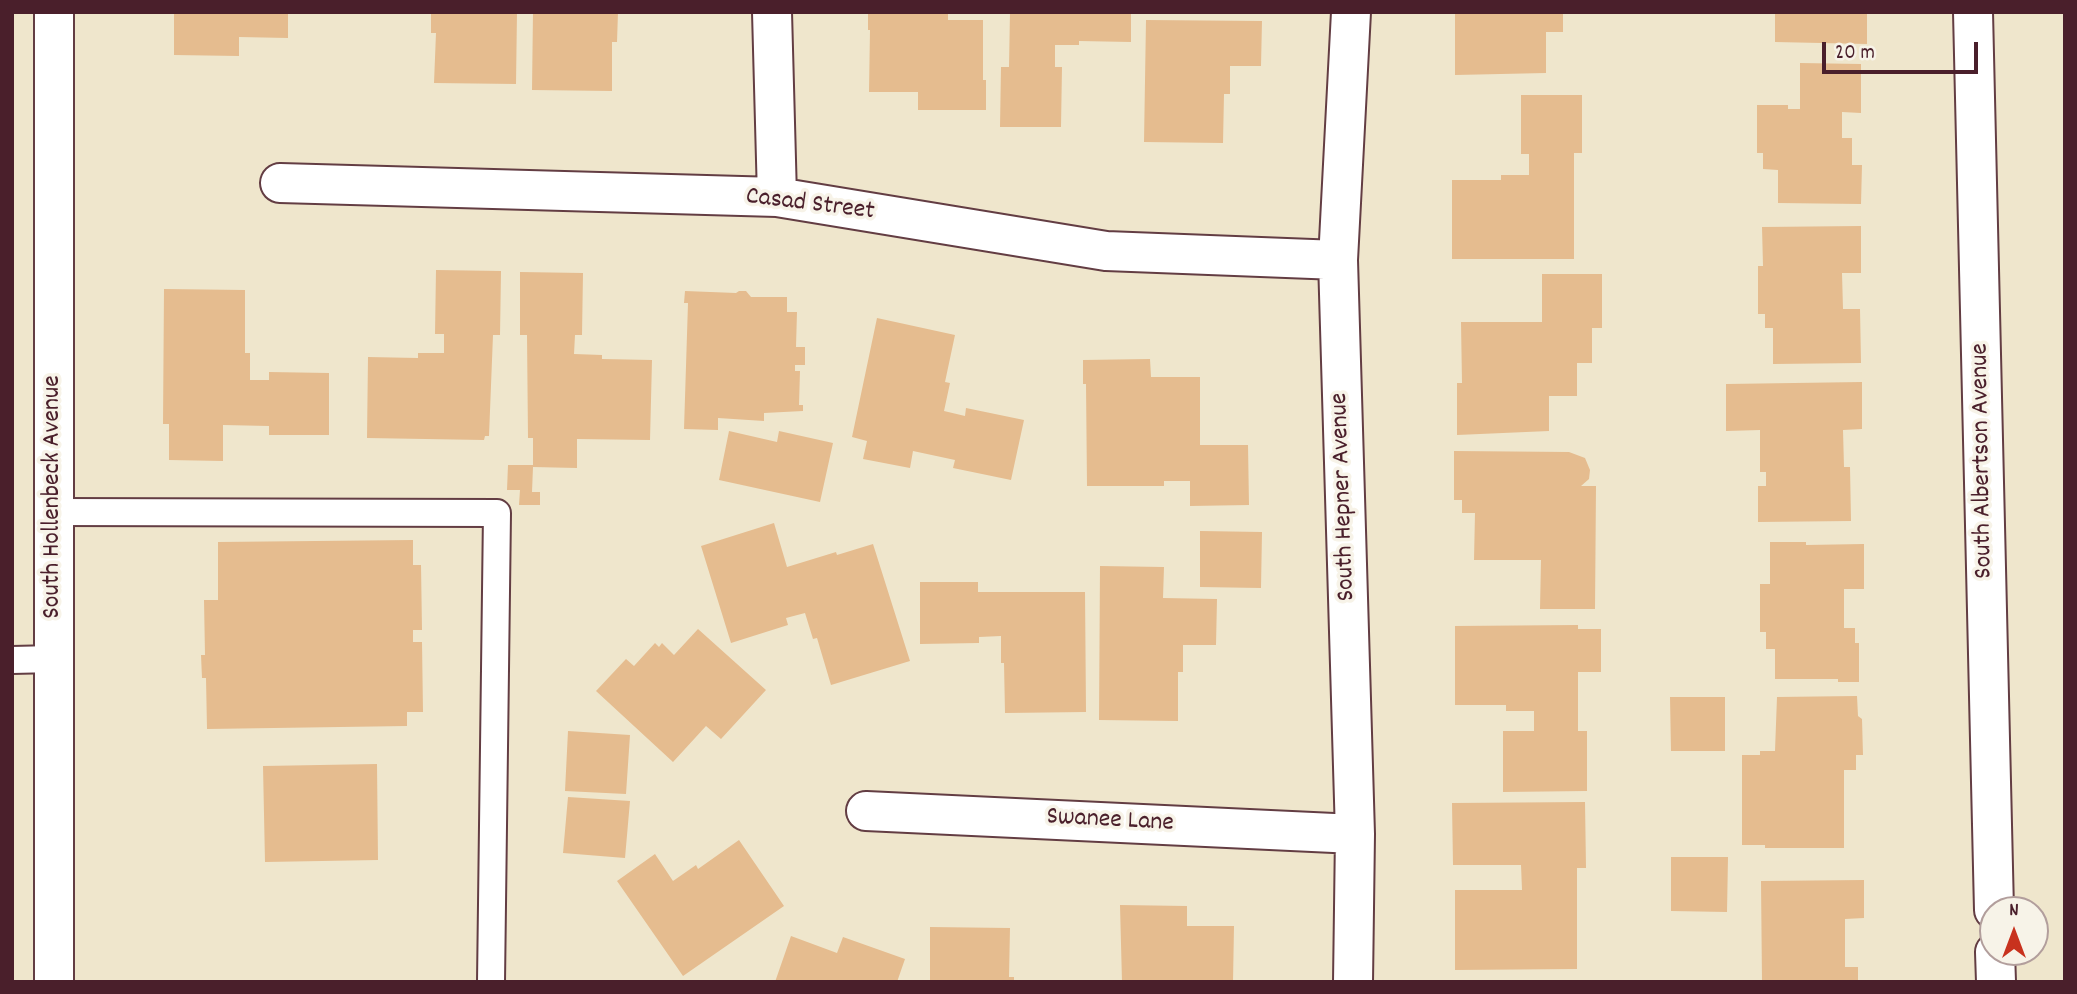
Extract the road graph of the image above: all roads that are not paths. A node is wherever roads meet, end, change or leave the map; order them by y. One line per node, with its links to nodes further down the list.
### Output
1 (54, 12): 8 (street, South Hollenbeck Avenue)
2 (772, 12): 6 (street)
3 (1351, 12): 7 (street, South Hepner Avenue)
4 (1973, 12): 13 (street, South Albertson Avenue)
5 (280, 183): 6 (street, Casad Street)
6 (777, 197): 7 (street, Casad Street)
7 (1338, 260): 12 (street, South Hepner Avenue)
8 (54, 512): 9 (street, South Hollenbeck Avenue); 15 (lane)
9 (54, 659): 10 (lane); 14 (street, South Hollenbeck Avenue)
10 (12, 660)
11 (866, 811): 12 (street, Swanee Lane)
12 (1355, 834): 16 (street, South Hepner Avenue)
13 (1994, 896)
14 (54, 982)
15 (491, 982)
16 (1353, 982)

